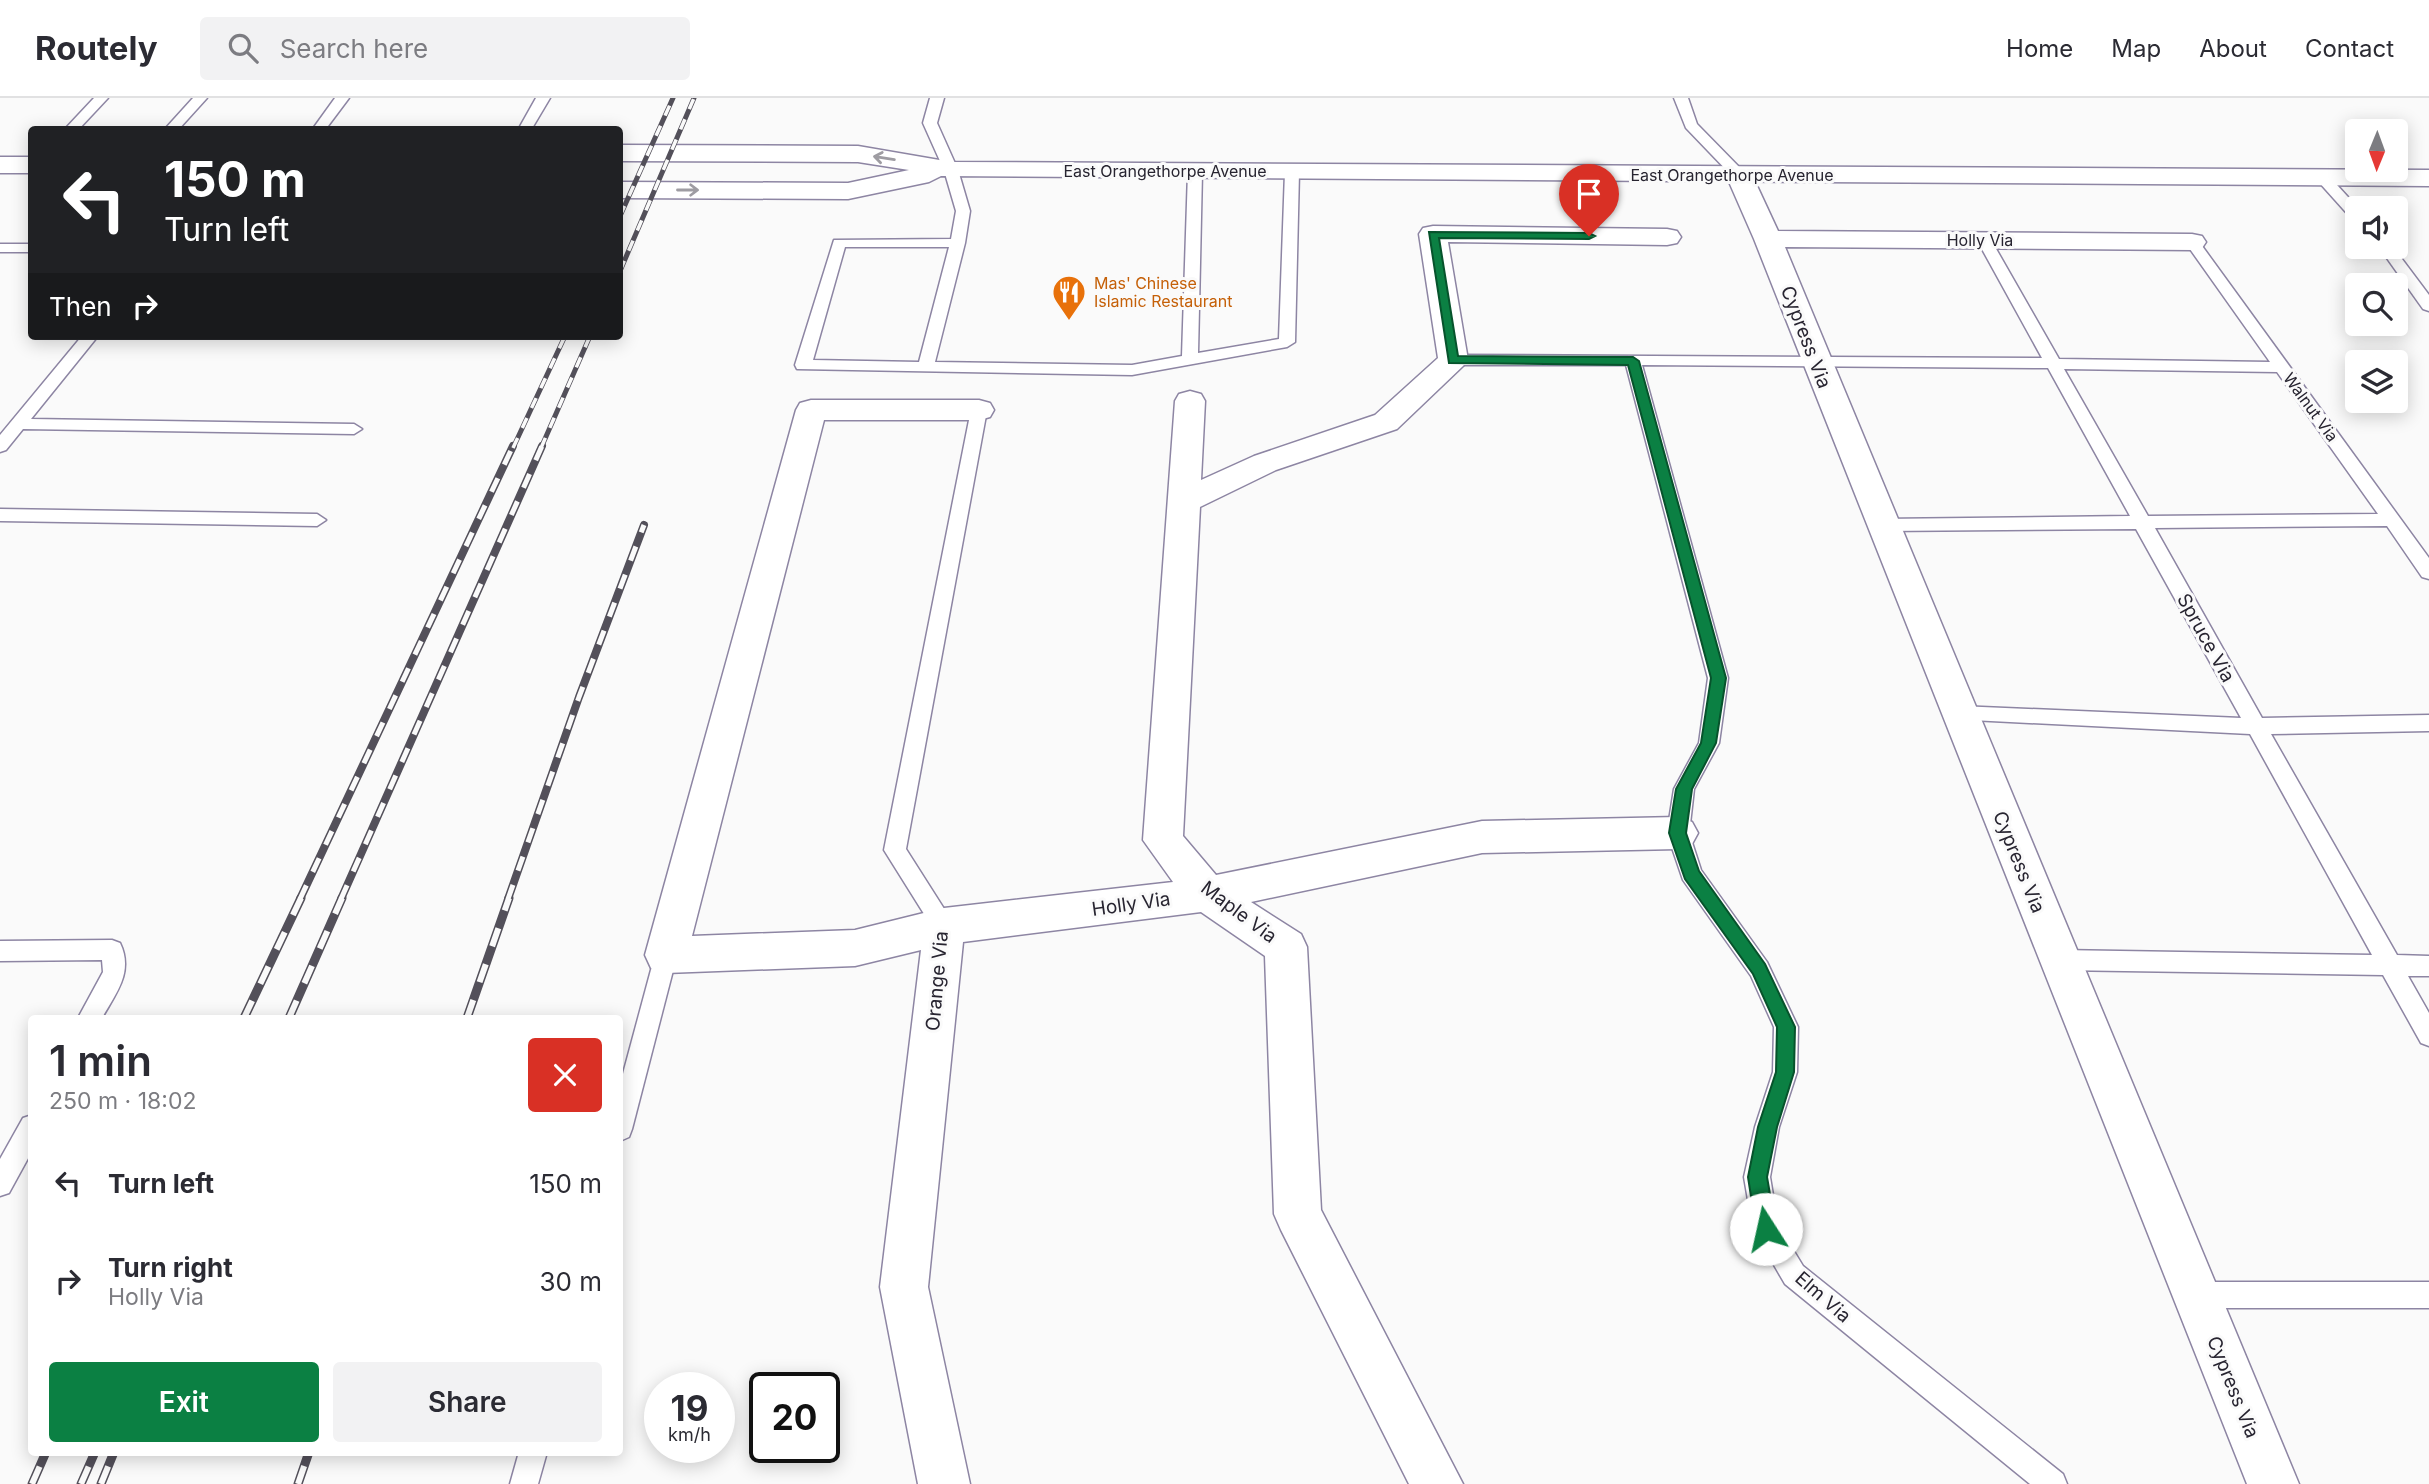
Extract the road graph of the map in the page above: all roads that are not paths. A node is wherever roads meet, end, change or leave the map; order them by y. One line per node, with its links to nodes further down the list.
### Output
1 (101, 98): 7 (lane)
2 (200, 98): 8 (lane)
3 (342, 98): 9 (lane)
4 (543, 98): 10 (lane)
5 (937, 98): 14 (lane)
6 (1681, 98): 17 (lane)
7 (74, 126)
8 (174, 126)
9 (321, 126)
10 (526, 126)
11 (623, 153): 14 (street, East Orangethorpe Avenue, one-way to 11)
12 (0, 165): 13 (street)
13 (28, 165)
14 (951, 170): 15 (street, East Orangethorpe Avenue); 20 (street, East Orangethorpe Avenue, one-way to 14); 26 (lane)
15 (1195, 172): 16 (street, East Orangethorpe Avenue); 34 (lane)
16 (1292, 172): 17 (street, East Orangethorpe Avenue); 34 (lane)
17 (1739, 175): 18 (street, East Orangethorpe Avenue); 23 (street, Cypress Via)
18 (2322, 177): 19 (street, East Orangethorpe Avenue); 21 (lane)
19 (2429, 178)
20 (623, 190)
21 (2345, 203)
22 (1667, 237): 35 (street)
23 (1768, 239): 24 (street, Holly Via); 36 (street, Cypress Via)
24 (1984, 240): 25 (street, Holly Via); 38 (lane, Spruce Via)
25 (2192, 242): 40 (lane, Walnut Via)
26 (958, 243): 39 (lane); 39 (lane)
27 (0, 248): 28 (lane)
28 (28, 248)
29 (2395, 259): 30 (lane)
30 (2412, 283): 31 (lane); 32 (lane)
31 (2429, 283)
32 (2429, 306)
33 (87, 340): 43 (lane)
34 (1190, 359): 39 (lane)
35 (1453, 360): 37 (lane); 46 (street)
36 (1815, 360): 37 (lane); 38 (lane); 51 (street, Cypress Via)
37 (1633, 361): 56 (lane, Elm Via)
38 (2053, 365): 40 (lane); 50 (lane, Spruce Via)
39 (926, 367)
40 (2282, 367): 49 (lane, Walnut Via)
41 (1190, 401): 46 (street, Maple Via)
42 (979, 410): 58 (lane, Orange Via); 60 (street)
43 (18, 424): 44 (lane); 45 (lane)
44 (354, 429)
45 (0, 446)
46 (1184, 500): 57 (street, Maple Via)
47 (0, 514): 48 (lane)
48 (317, 520)
49 (2392, 520): 50 (lane); 52 (lane, Walnut Via)
50 (2141, 521): 51 (lane); 55 (lane, Spruce Via)
51 (1882, 525): 53 (street, Cypress Via)
52 (2429, 572)
53 (1959, 714): 55 (lane); 61 (street, Cypress Via)
54 (2429, 723): 55 (lane)
55 (2256, 726): 62 (lane, Spruce Via)
56 (1678, 833): 57 (street, Holly Via); 75 (lane, Elm Via)
57 (1207, 894): 58 (street, Holly Via); 74 (street, Maple Via)
58 (944, 926): 60 (street, Holly Via); 73 (street, Orange Via)
59 (0, 951): 64 (lane)
60 (666, 955): 66 (lane)
61 (2059, 960): 62 (lane); 69 (street, Cypress Via)
62 (2390, 965): 63 (lane); 65 (lane, Spruce Via)
63 (2429, 965)
64 (92, 1015)
65 (2429, 1035)
66 (623, 1118)
67 (28, 1133): 68 (lane)
68 (0, 1184)
69 (2196, 1295): 70 (lane); 76 (street, Cypress Via)
70 (2429, 1295)
71 (532, 1456): 72 (lane)
72 (524, 1484)
73 (944, 1484)
74 (1437, 1484)
75 (2053, 1484)
76 (2273, 1484)

